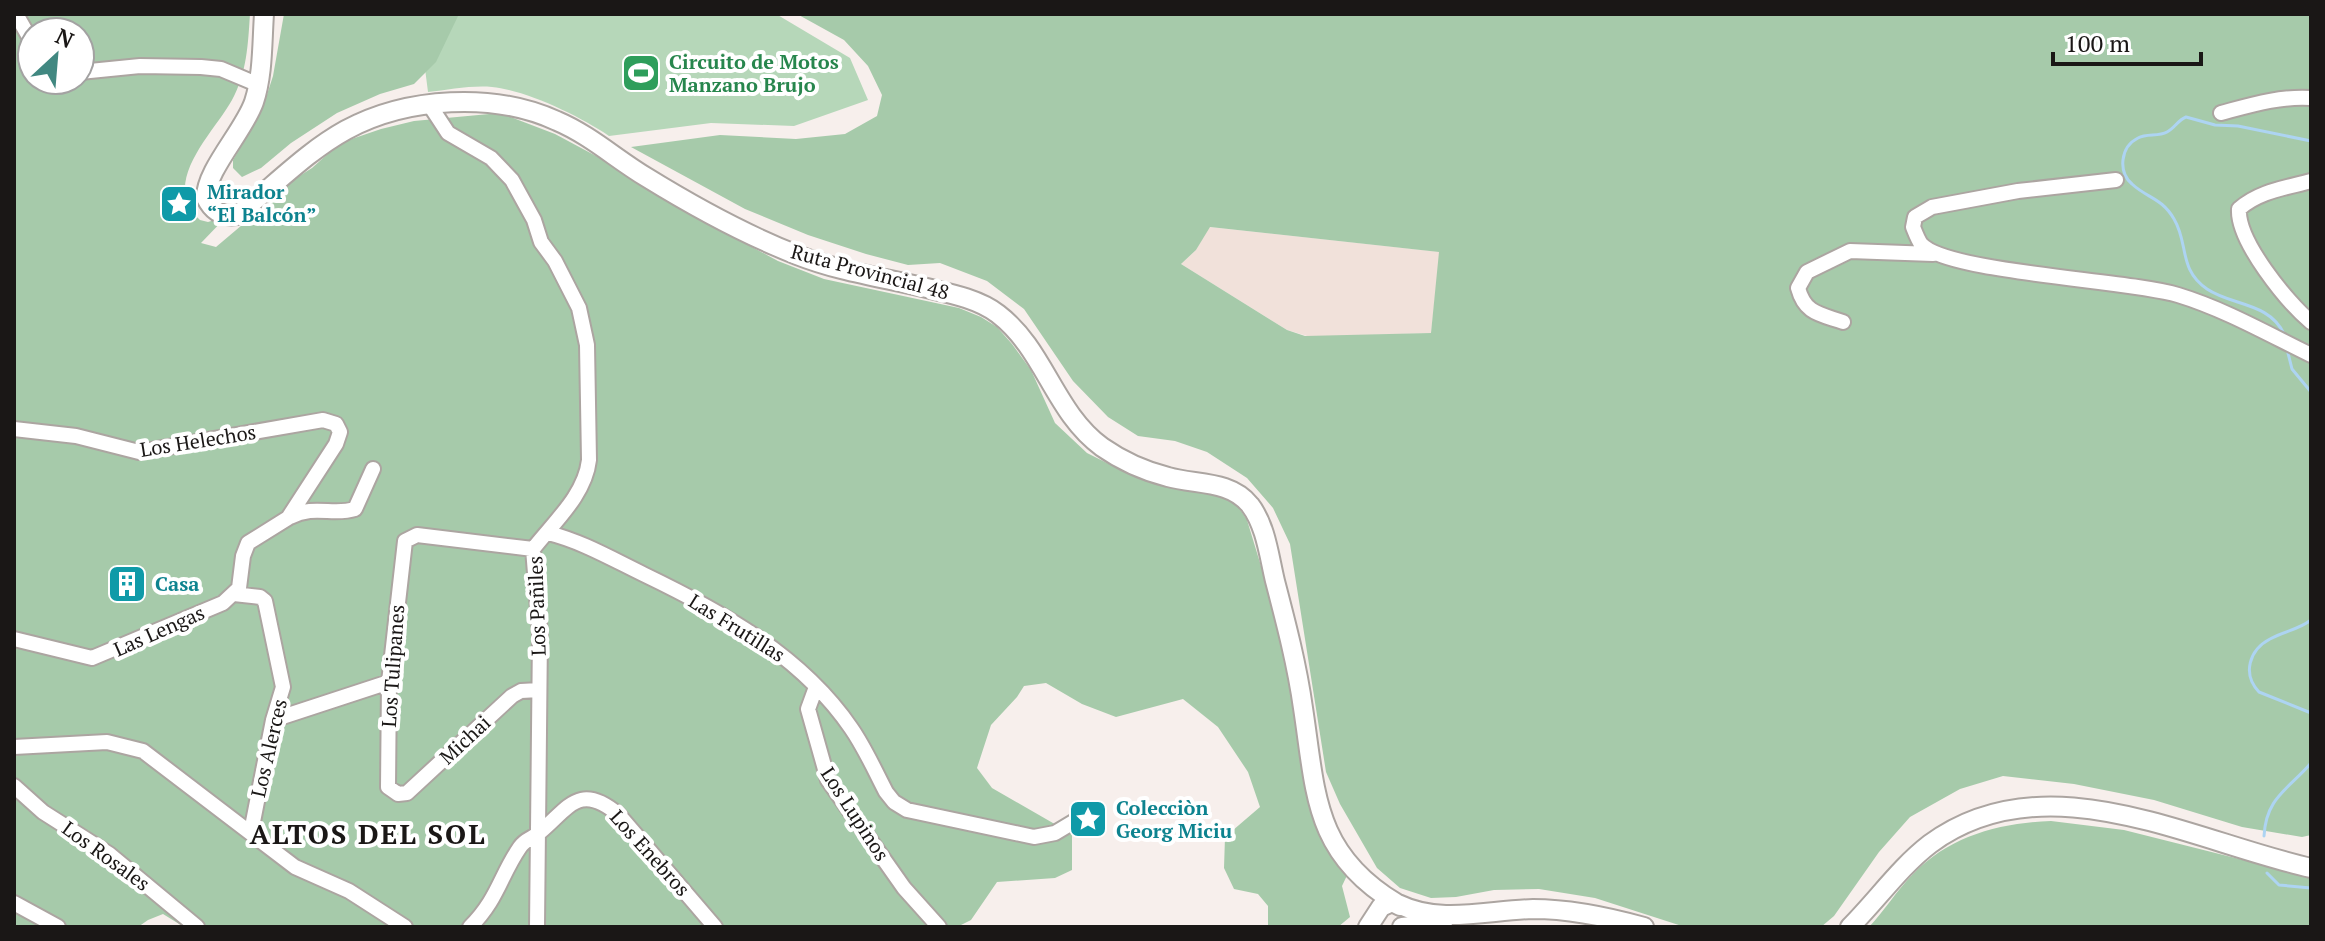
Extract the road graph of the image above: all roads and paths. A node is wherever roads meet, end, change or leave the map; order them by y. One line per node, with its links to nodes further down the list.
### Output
1 (264, 14): 3 (main road, Ruta Provincial 48)
2 (96, 70): 3 (street)
3 (259, 85): 5 (main road, Ruta Provincial 48)
4 (2311, 98): 6 (street)
5 (429, 104): 16 (street, Los Pañiles); 32 (main road, Ruta Provincial 48)
6 (2221, 113)
7 (2116, 180): 9 (street)
8 (2311, 181): 11 (street)
9 (1942, 255): 10 (street); 12 (street)
10 (1843, 322)
11 (2311, 322)
12 (2311, 355)
13 (14, 429): 15 (street, Los Helechos)
14 (373, 469): 15 (street)
15 (288, 518): 18 (street)
16 (548, 533): 17 (street, Los Pañiles); 21 (street, Las Frutillas)
17 (533, 549): 20 (street, Los Tulipanes); 22 (street, Los Pañiles)
18 (234, 594): 19 (street, Las Lengas); 23 (street, Los Alerces)
19 (14, 639)
20 (389, 682): 23 (street); 26 (street, Los Tulipanes)
21 (816, 687): 27 (street, Las Frutillas); 40 (street, Los Lupinos)
22 (539, 690): 26 (street, Michai); 29 (street, Los Pañiles)
23 (273, 720): 28 (street, Los Alerces)
24 (14, 747): 28 (street)
25 (14, 786): 35 (street, Los Rosales)
26 (394, 792)
27 (1095, 809)
28 (251, 832): 36 (street)
29 (538, 834): 37 (street, Los Enebros); 38 (street, Los Pañiles); 39 (street, Los Enebros)
30 (2311, 868): 42 (main road)
31 (14, 903): 34 (street)
32 (1387, 918): 33 (main road, Ruta Provincial 48)
33 (1606, 923): 41 (main road, Ruta Provincial 48)
34 (58, 927)
35 (197, 927)
36 (405, 927)
37 (470, 927)
38 (537, 927)
39 (715, 927)
40 (939, 927)
41 (1644, 927)
42 (1850, 927)

